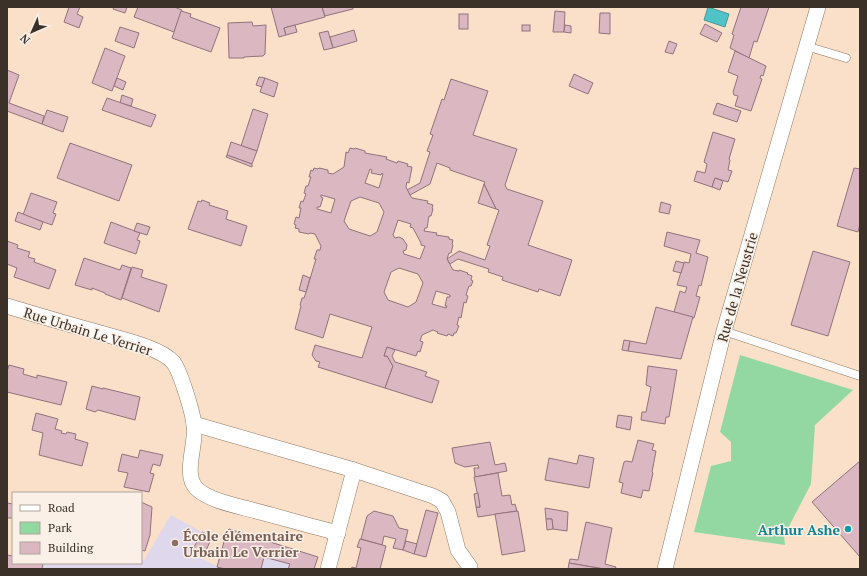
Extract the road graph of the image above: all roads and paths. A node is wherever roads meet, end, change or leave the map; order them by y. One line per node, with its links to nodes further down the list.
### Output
1 (818, 7): 2 (street, Rue de la Neustrie)
2 (806, 46): 3 (lane); 5 (street, Rue de la Neustrie)
3 (846, 58)
4 (7, 306): 7 (street, Rue Urbain Le Verrier)
5 (724, 331): 6 (lane); 12 (street, Rue de la Neustrie)
6 (860, 376)
7 (194, 424): 8 (street); 9 (street, Rue Urbain Le Verrier)
8 (354, 470): 9 (street); 10 (street)
9 (338, 533): 11 (street)
10 (470, 567)
11 (328, 569)
12 (665, 569)

